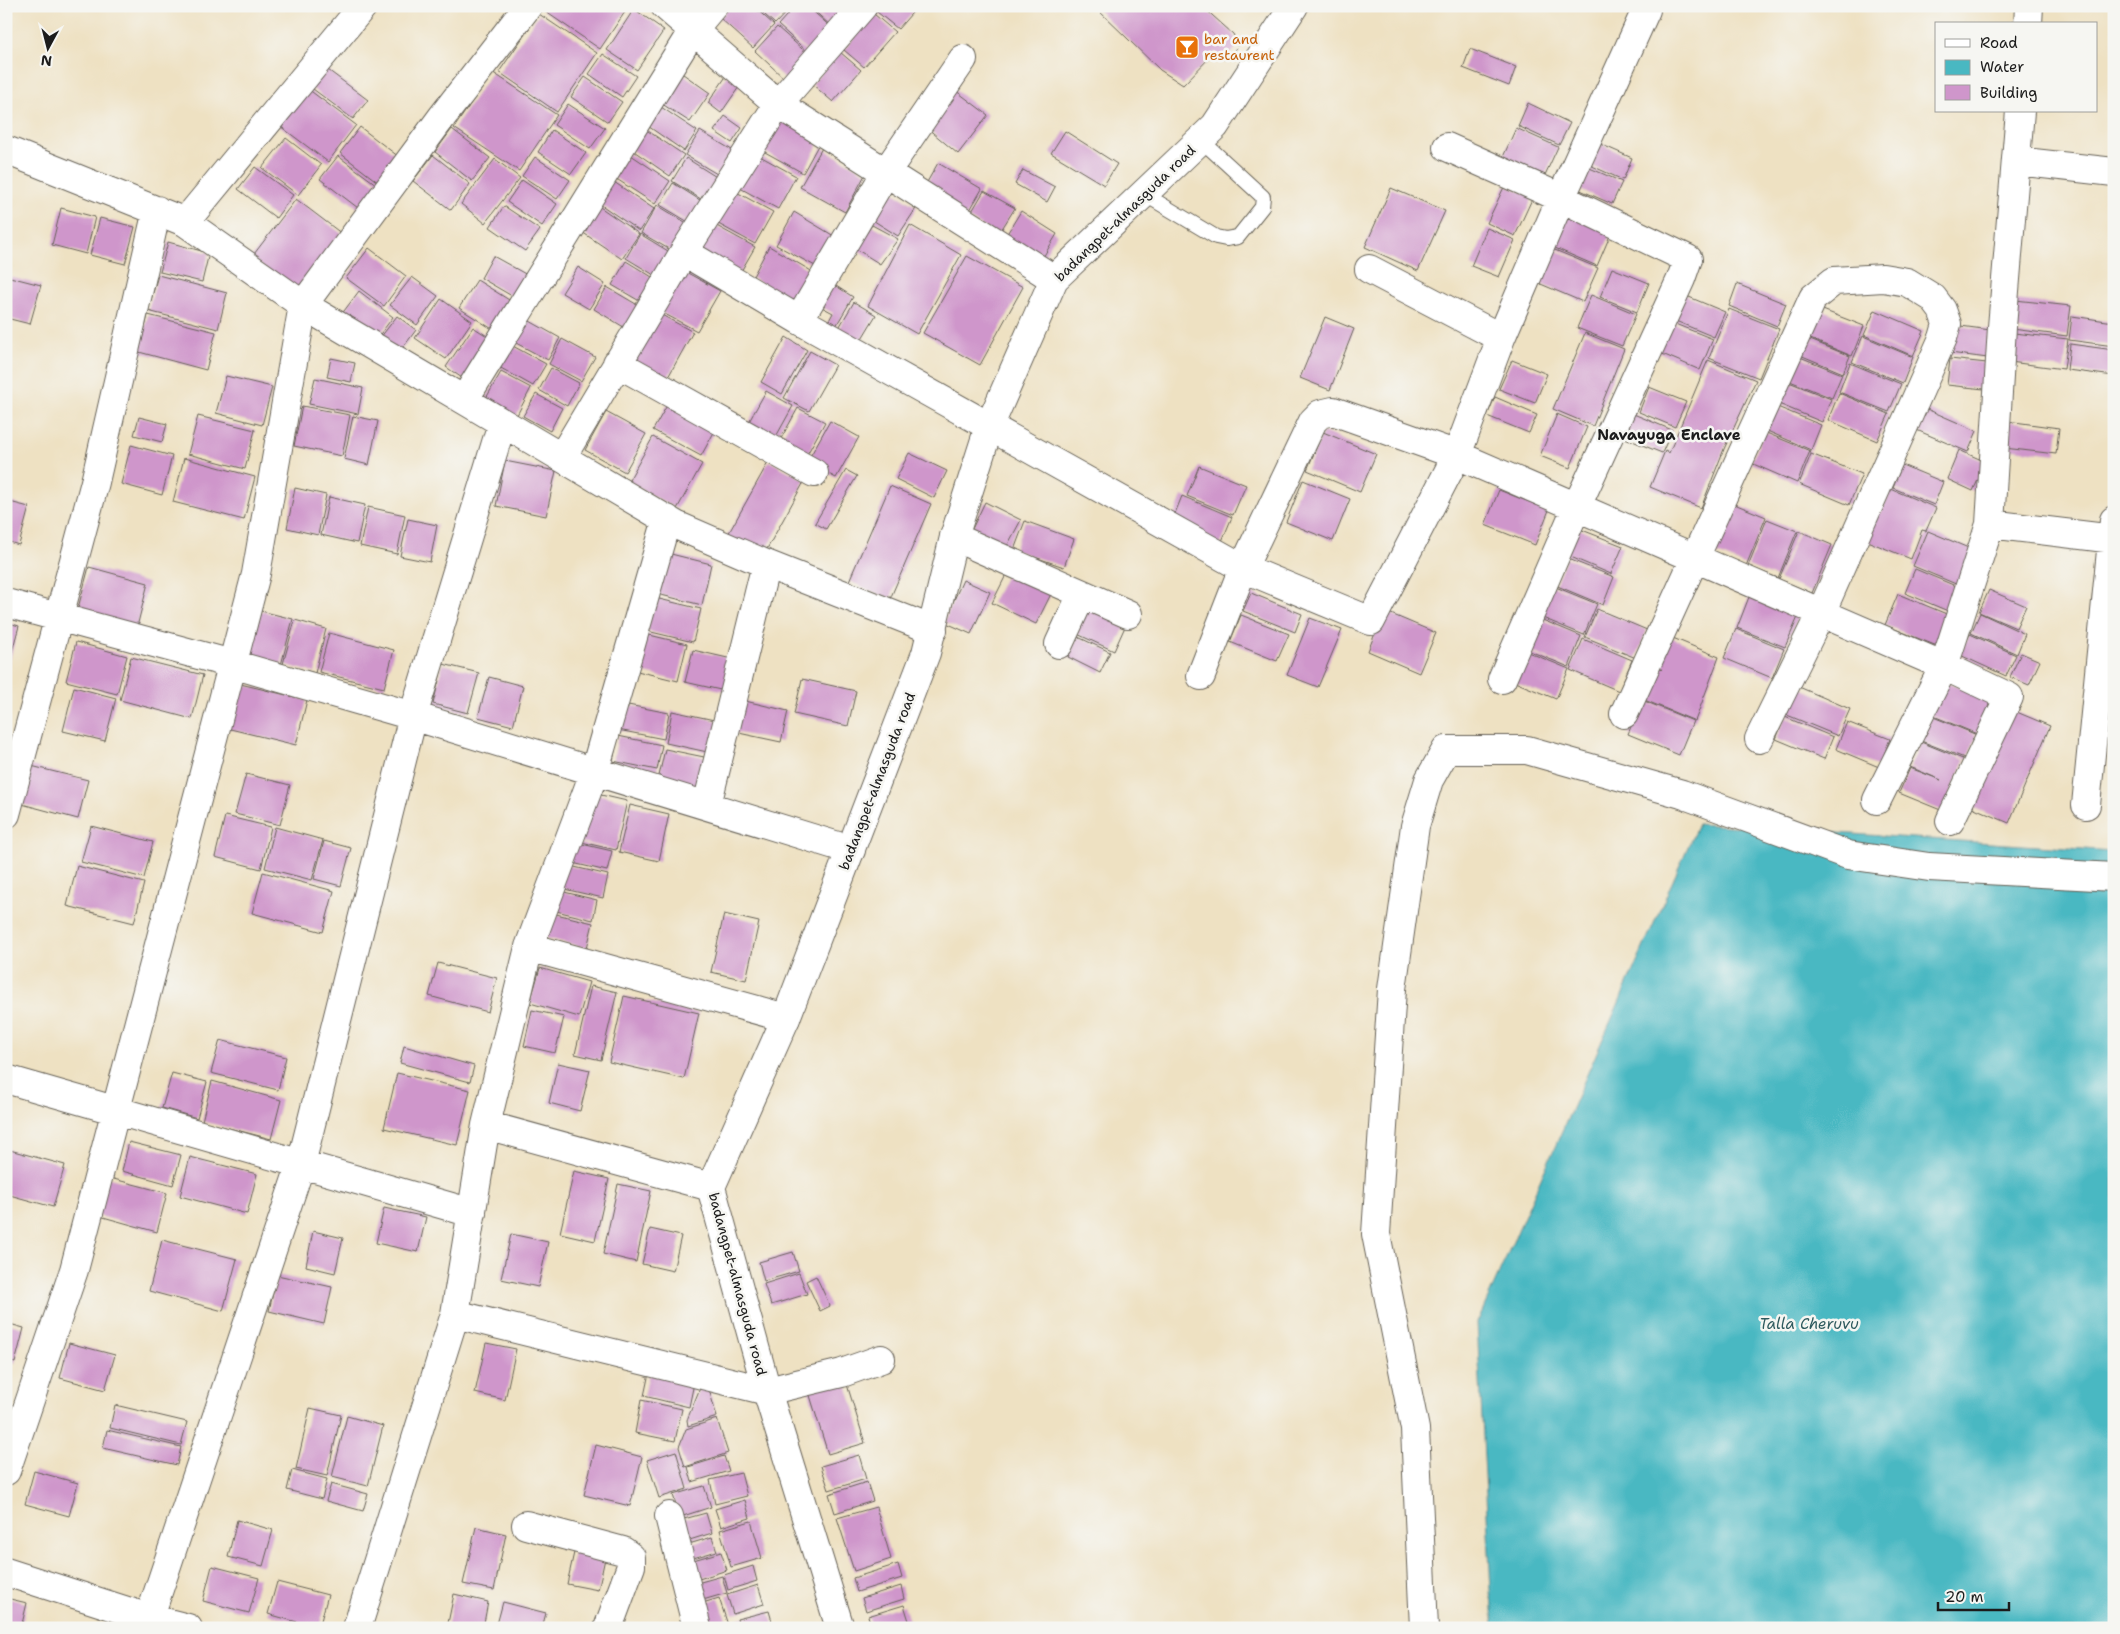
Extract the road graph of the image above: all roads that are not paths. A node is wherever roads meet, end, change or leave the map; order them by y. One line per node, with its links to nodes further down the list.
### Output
1 (363, 6): 23 (street)
2 (528, 6): 27 (street)
3 (665, 6): 10 (street)
4 (713, 6): 10 (street)
5 (863, 6): 12 (street)
6 (1294, 6): 14 (street, badangpet-almasguda road)
7 (2029, 6): 9 (street)
8 (1646, 10): 21 (street)
9 (2028, 22)
10 (693, 30): 12 (street); 31 (street)
11 (963, 59): 18 (street)
12 (778, 104): 18 (street); 24 (street)
13 (2020, 112): 17 (street)
14 (1200, 140): 20 (street, badangpet-almasguda road); 20 (lane)
15 (1447, 147): 21 (street)
16 (6, 150): 22 (street)
17 (2016, 161): 19 (street); 39 (street)
18 (886, 172): 26 (street); 28 (street)
19 (2114, 172)
20 (1144, 194): 26 (street, badangpet-almasguda road)
21 (1561, 198): 29 (street); 37 (street)
22 (157, 210): 23 (street); 49 (street)
23 (185, 222): 27 (street)
24 (684, 252): 28 (street); 30 (street)
25 (1369, 269): 29 (street)
26 (1054, 279): 33 (street, badangpet-almasguda road)
27 (303, 305): 31 (street); 52 (street)
28 (799, 320): 33 (street)
29 (1502, 338): 34 (street)
30 (617, 363): 35 (street); 36 (street)
31 (464, 400): 32 (street)
32 (502, 423): 35 (street); 57 (street)
33 (989, 427): 41 (street, badangpet-almasguda road); 44 (street)
34 (1457, 455): 37 (street); 44 (street); 44 (street)
35 (562, 457): 38 (street)
36 (814, 473)
37 (1577, 506): 42 (street); 55 (street)
38 (667, 519): 43 (street); 59 (street)
39 (1990, 524): 40 (street); 53 (street)
40 (2113, 533): 62 (street)
41 (954, 537): 45 (street); 50 (street, badangpet-almasguda road)
42 (1694, 558): 47 (street); 47 (street); 56 (street)
43 (766, 564): 50 (street); 61 (street)
44 (1243, 568): 54 (street)
45 (1082, 594): 48 (street); 51 (street)
46 (6, 603): 49 (street)
47 (1821, 613): 53 (street); 58 (street)
48 (1128, 614)
49 (60, 618): 52 (street); 63 (street)
50 (933, 630): 65 (street, badangpet-almasguda road)
51 (1060, 644)
52 (232, 664): 57 (street); 70 (street)
53 (1944, 666): 60 (street); 64 (street)
54 (1201, 676)
55 (1502, 679)
56 (1624, 714)
57 (413, 716): 59 (street); 72 (street)
58 (1759, 739)
59 (594, 773): 61 (street); 67 (street)
60 (1877, 800)
61 (707, 805): 65 (street)
62 (2086, 805)
63 (6, 814)
64 (1950, 821)
65 (851, 850): 68 (street, badangpet-almasguda road)
66 (2114, 876): 88 (street)
67 (529, 947): 68 (street); 71 (street)
68 (786, 1018): 73 (street, badangpet-almasguda road)
69 (6, 1079): 70 (street)
70 (117, 1110): 72 (street); 78 (street)
71 (486, 1125): 73 (street); 74 (street)
72 (301, 1164): 74 (street); 82 (street)
73 (711, 1187): 77 (street, badangpet-almasguda road)
74 (472, 1213): 75 (street)
75 (455, 1314): 77 (street); 84 (street)
76 (880, 1359): 77 (street)
77 (767, 1391): 87 (street, badangpet-almasguda road)
78 (6, 1471)
79 (669, 1516): 86 (street)
80 (526, 1525): 85 (street)
81 (6, 1572): 82 (street)
82 (147, 1623): 83 (street)
83 (188, 1628)
84 (356, 1628)
85 (608, 1628)
86 (697, 1628)
87 (840, 1628)
88 (1424, 1628)

